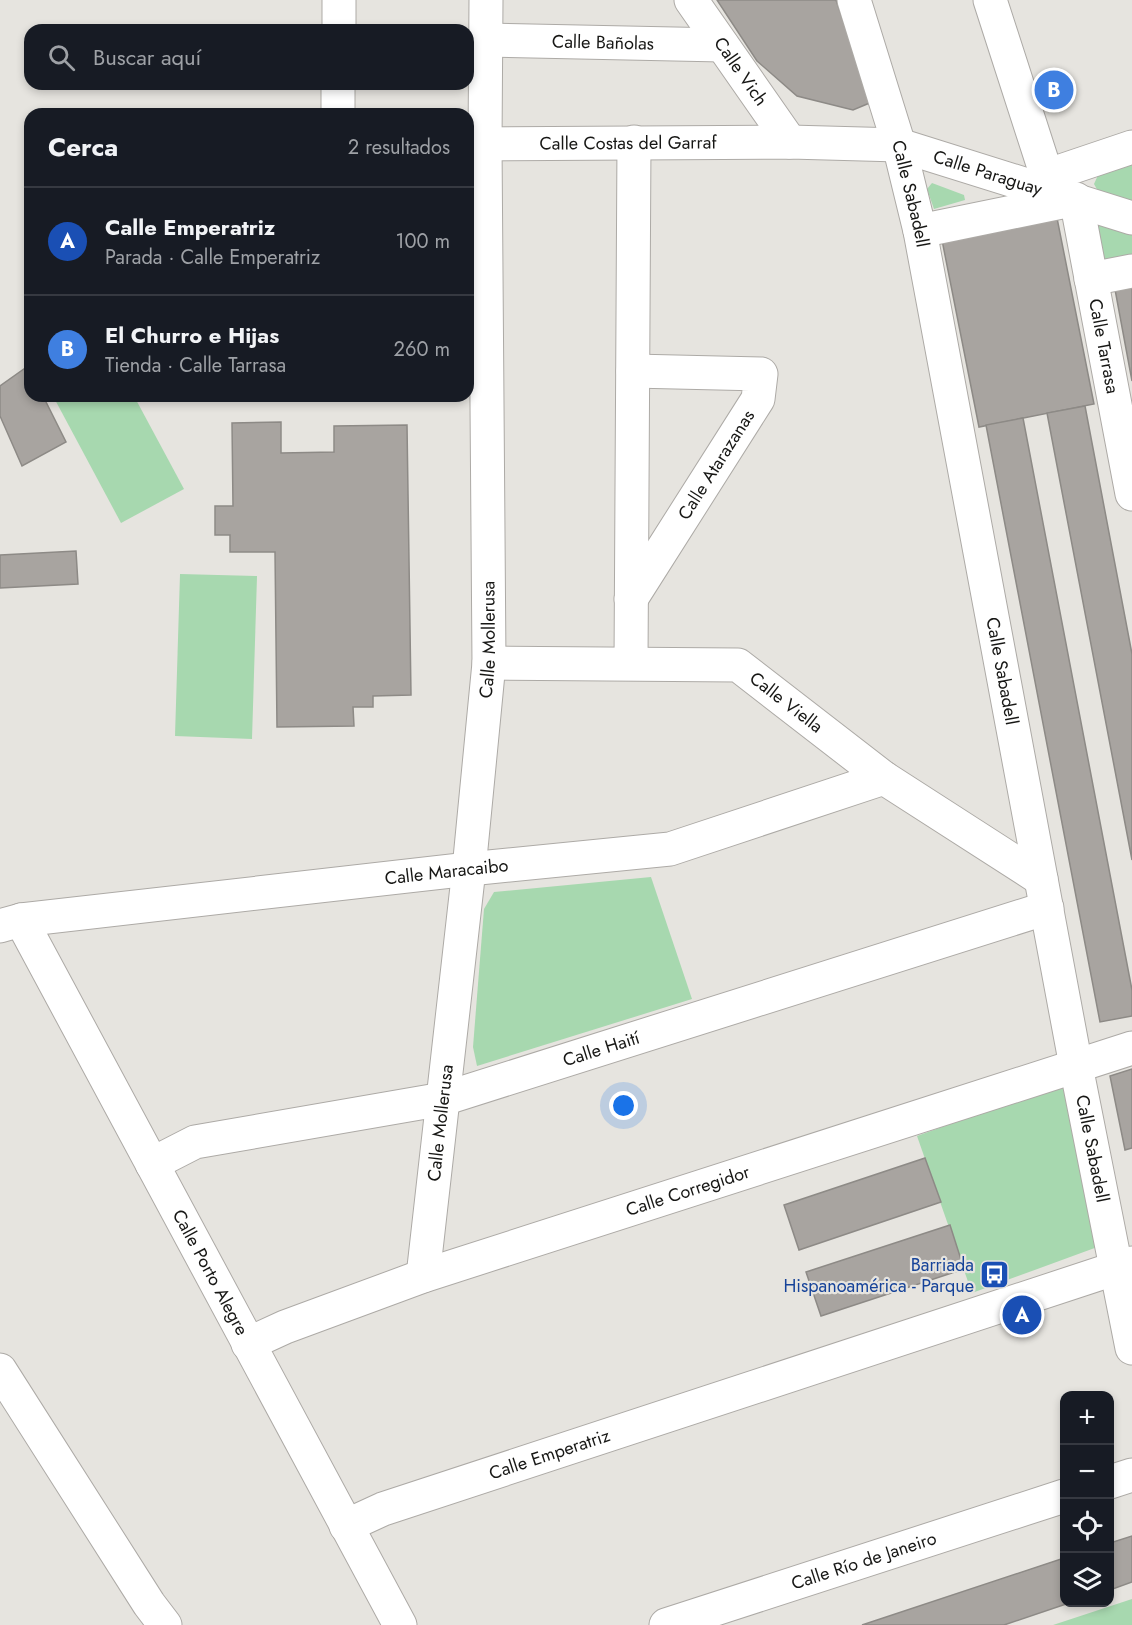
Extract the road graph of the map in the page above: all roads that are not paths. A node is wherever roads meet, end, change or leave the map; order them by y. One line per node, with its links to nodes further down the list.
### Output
1 (339, 0): 6 (street)
2 (486, 0): 7 (street, Calle Mollerusa)
3 (691, 0): 8 (street, Calle Vich)
4 (854, 0): 14 (street, Calle Sabadell)
5 (990, 0): 16 (street, Calle Tarrasa)
6 (339, 24)
7 (485, 40): 8 (street, Calle Bañolas); 13 (street, Calle Mollerusa)
8 (722, 45): 12 (street, Calle Vich)
9 (338, 90): 10 (street)
10 (338, 108)
11 (634, 142): 12 (street, Calle Costas del Garraf); 13 (street, Calle Costas del Garraf); 21 (street)
12 (790, 142): 14 (street, Calle Paraguay)
13 (476, 144): 24 (street, Calle Mollerusa)
14 (899, 144): 16 (street, Calle Paraguay); 18 (street, Calle Sabadell)
15 (1132, 147): 16 (street)
16 (1058, 189): 17 (street, Calle Paraguay); 18 (street, Calle Paraguay); 20 (street, Calle Tarrasa)
17 (1132, 218)
18 (920, 231): 28 (street, Calle Sabadell)
19 (1132, 271): 20 (street)
20 (1091, 279): 22 (street, Calle Tarrasa)
21 (633, 371): 23 (street); 23 (street, Calle Atarazanas)
22 (1132, 494)
23 (631, 599): 25 (street)
24 (489, 663): 25 (street, Calle Viella); 27 (street, Calle Mollerusa)
25 (631, 663): 26 (street, Calle Viella)
26 (884, 778): 27 (street, Calle Maracaibo); 28 (street, Calle Viella)
27 (469, 868): 29 (street, Calle Maracaibo); 32 (street, Calle Mollerusa)
28 (1044, 894): 31 (street, Calle Sabadell); 32 (street, Calle Haití)
29 (11, 923): 33 (street, Calle Porto Alegre)
30 (1132, 1048): 31 (street, Calle Corregidor)
31 (1077, 1066): 34 (street, Calle Sabadell); 35 (street, Calle Corregidor)
32 (443, 1099): 33 (street, Calle Haití); 35 (street, Calle Mollerusa)
33 (152, 1164): 36 (street, Calle Porto Alegre)
34 (1124, 1265): 37 (street, Calle Sabadell); 42 (street, Calle Emperatriz)
35 (423, 1276): 36 (street, Calle Corregidor)
36 (248, 1344): 42 (street, Calle Porto Alegre)
37 (1132, 1348)
38 (0, 1370): 43 (street)
39 (1132, 1475): 40 (street)
40 (1114, 1481)
41 (1060, 1498): 45 (street, Calle Río de Janeiro)
42 (346, 1526): 44 (street, Calle Porto Alegre)
43 (165, 1625)
44 (400, 1625)
45 (666, 1625)

